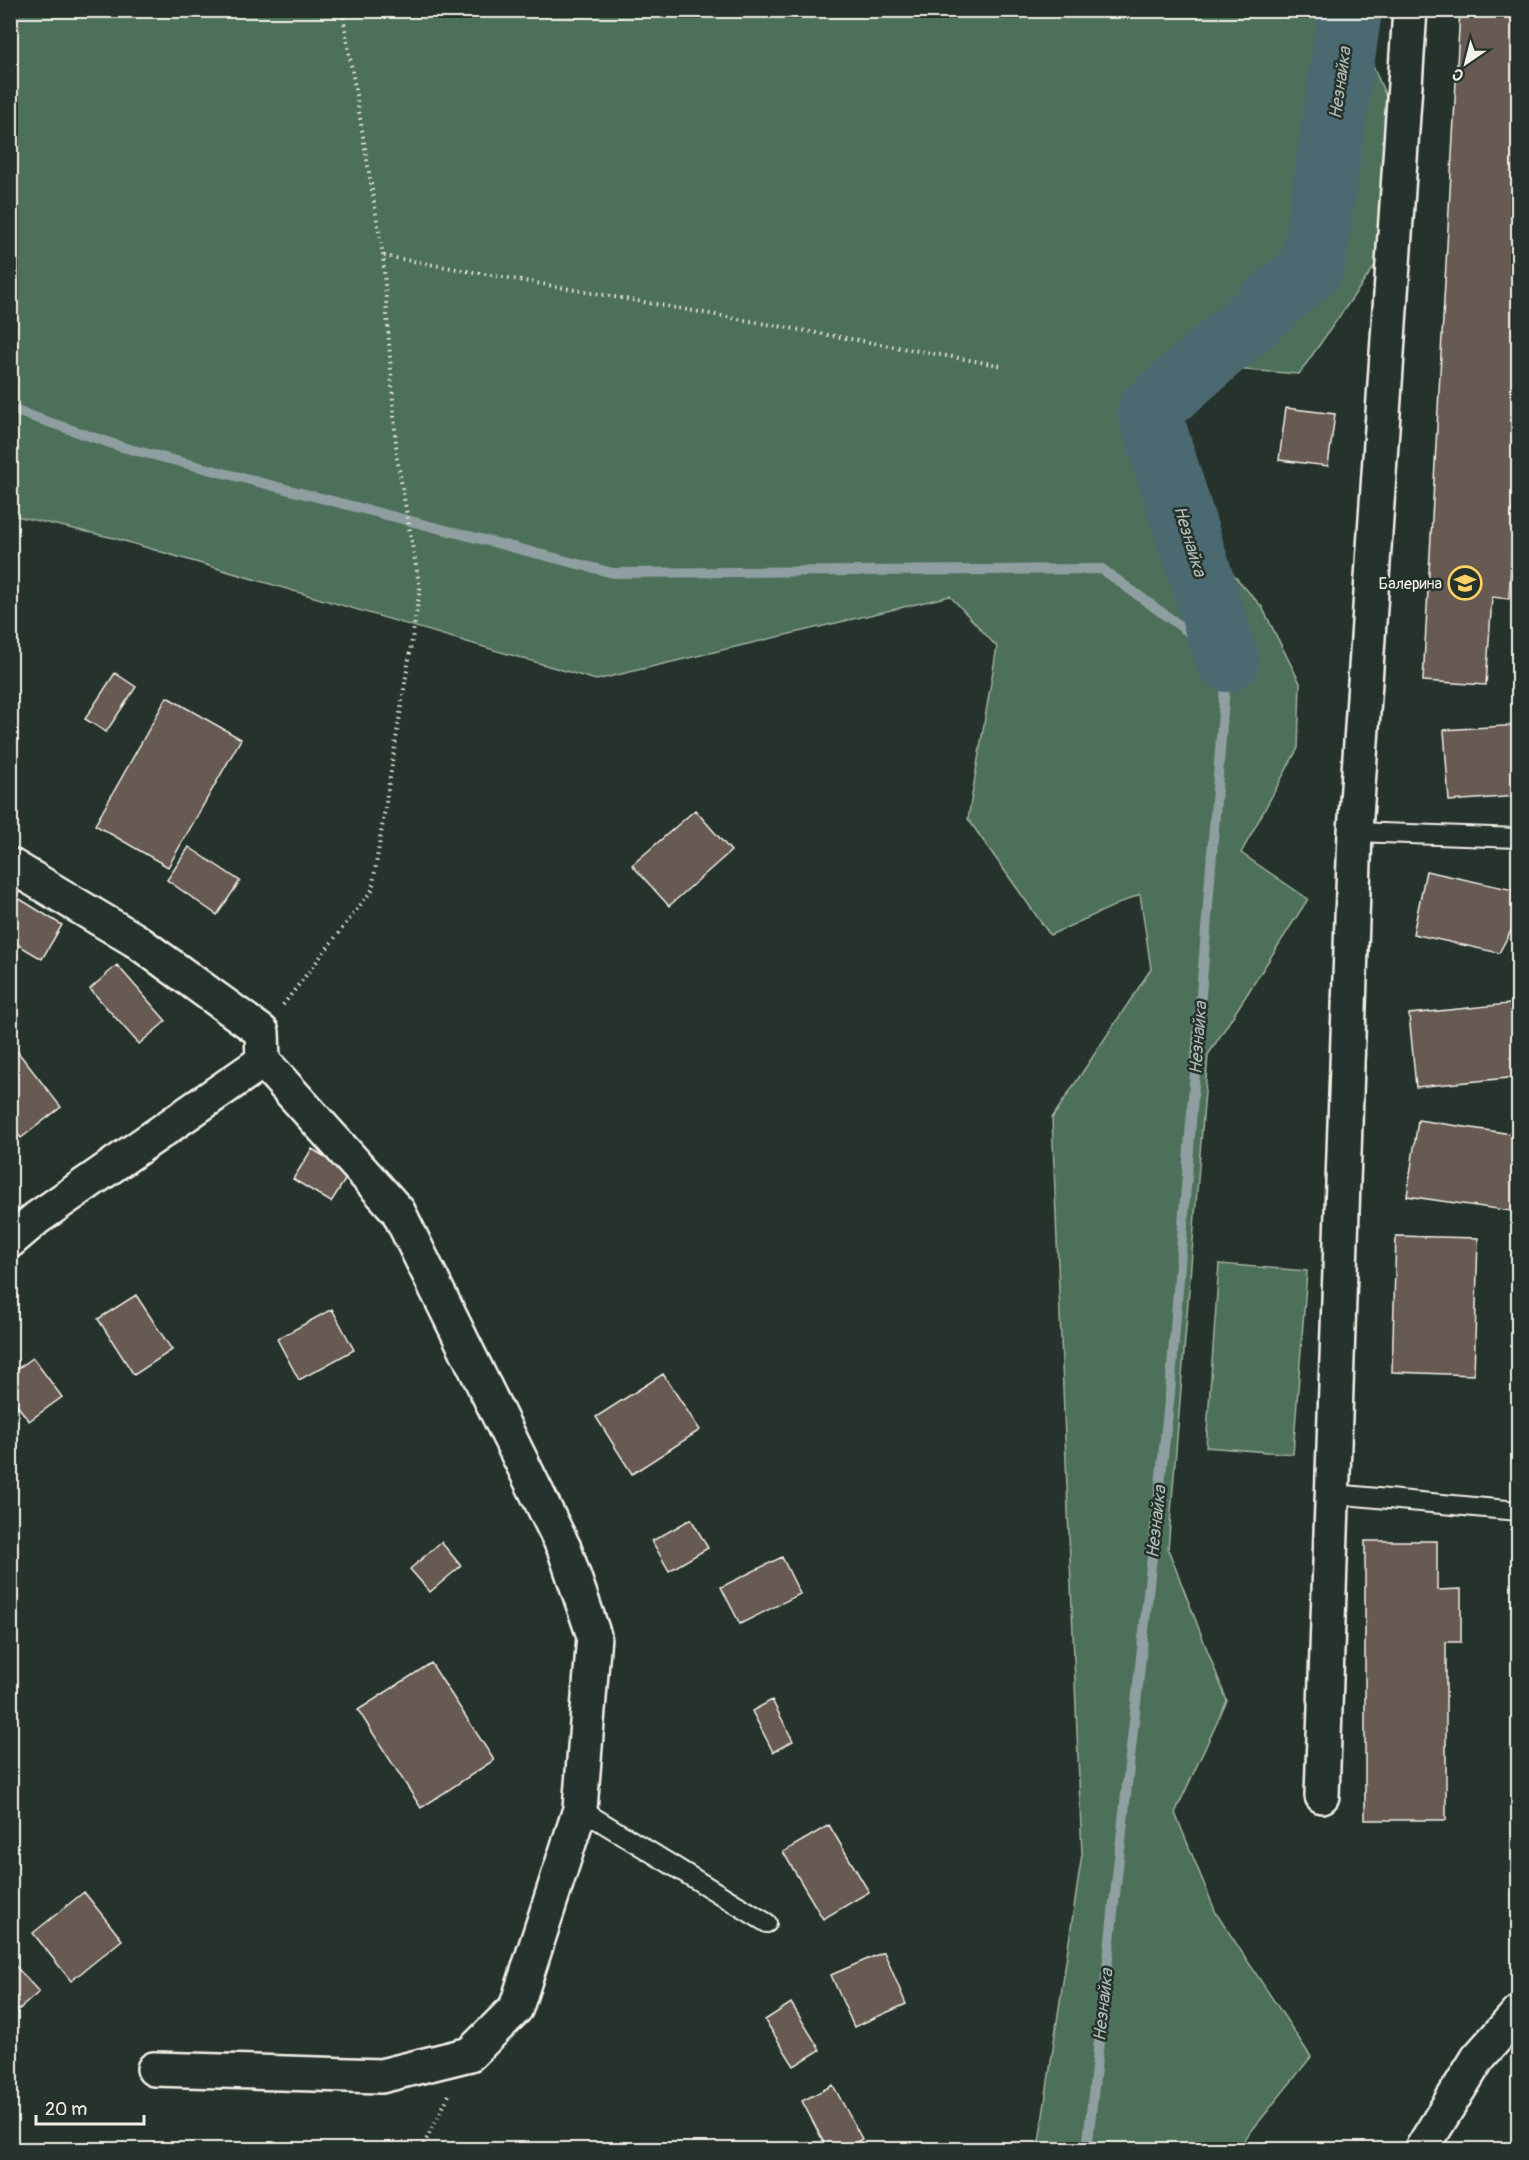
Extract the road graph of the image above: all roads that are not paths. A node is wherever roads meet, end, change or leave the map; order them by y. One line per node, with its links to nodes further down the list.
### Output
1 (1410, 10): 2 (street)
2 (1356, 832): 3 (lane); 7 (street)
3 (1518, 838)
4 (10, 865): 5 (street)
5 (262, 1046): 6 (street); 10 (street)
6 (10, 1241)
7 (1334, 1494): 8 (lane); 9 (street)
8 (1518, 1511)
9 (1322, 1796)
10 (580, 1809): 11 (lane); 13 (street)
11 (767, 1923)
12 (1518, 2013): 14 (street)
13 (154, 2069)
14 (1421, 2150)

